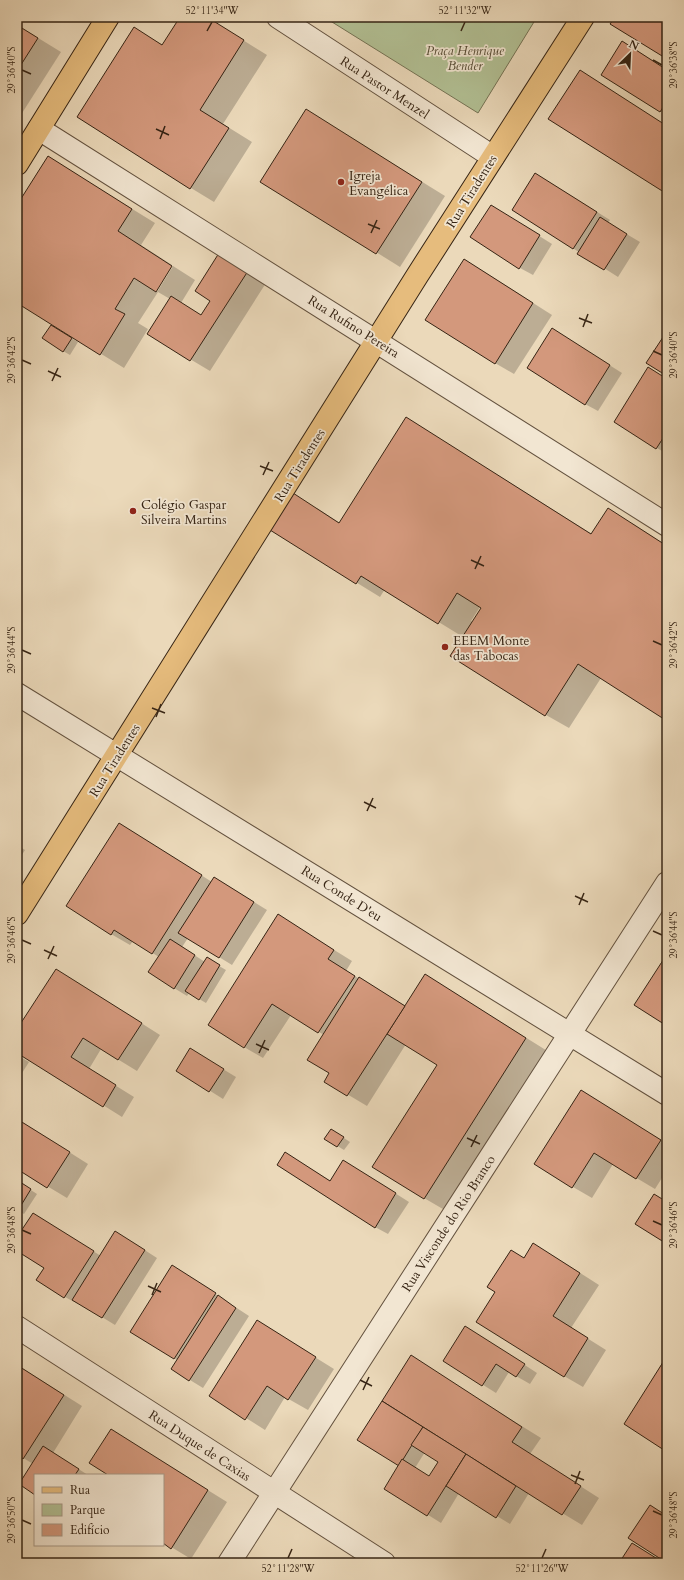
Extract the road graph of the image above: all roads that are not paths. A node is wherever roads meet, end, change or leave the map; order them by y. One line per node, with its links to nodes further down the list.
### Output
1 (108, 17): 4 (main road)
2 (278, 17): 5 (street, Rua Pastor Menzel)
3 (583, 17): 5 (main road, Rua Tiradentes)
4 (39, 129): 6 (main road); 7 (street, Rua Rufino Pereira)
5 (493, 156): 7 (main road, Rua Tiradentes)
6 (17, 164)
7 (377, 340): 8 (street, Rua Rufino Pereira); 10 (main road, Rua Tiradentes)
8 (667, 525)
9 (17, 694): 10 (street, Rua Conde D'eu)
10 (118, 754): 12 (main road, Rua Tiradentes); 13 (street, Rua Conde D'eu)
11 (667, 883): 13 (street, Rua Visconde do Rio Branco)
12 (17, 914)
13 (570, 1034): 14 (street, Rua Conde D'eu); 16 (street, Rua Visconde do Rio Branco)
14 (667, 1094)
15 (17, 1326): 16 (street, Rua Duque de Caxias)
16 (274, 1493): 17 (street, Rua Visconde do Rio Branco); 18 (street, Rua Duque de Caxias)
17 (229, 1563)
18 (384, 1563)

